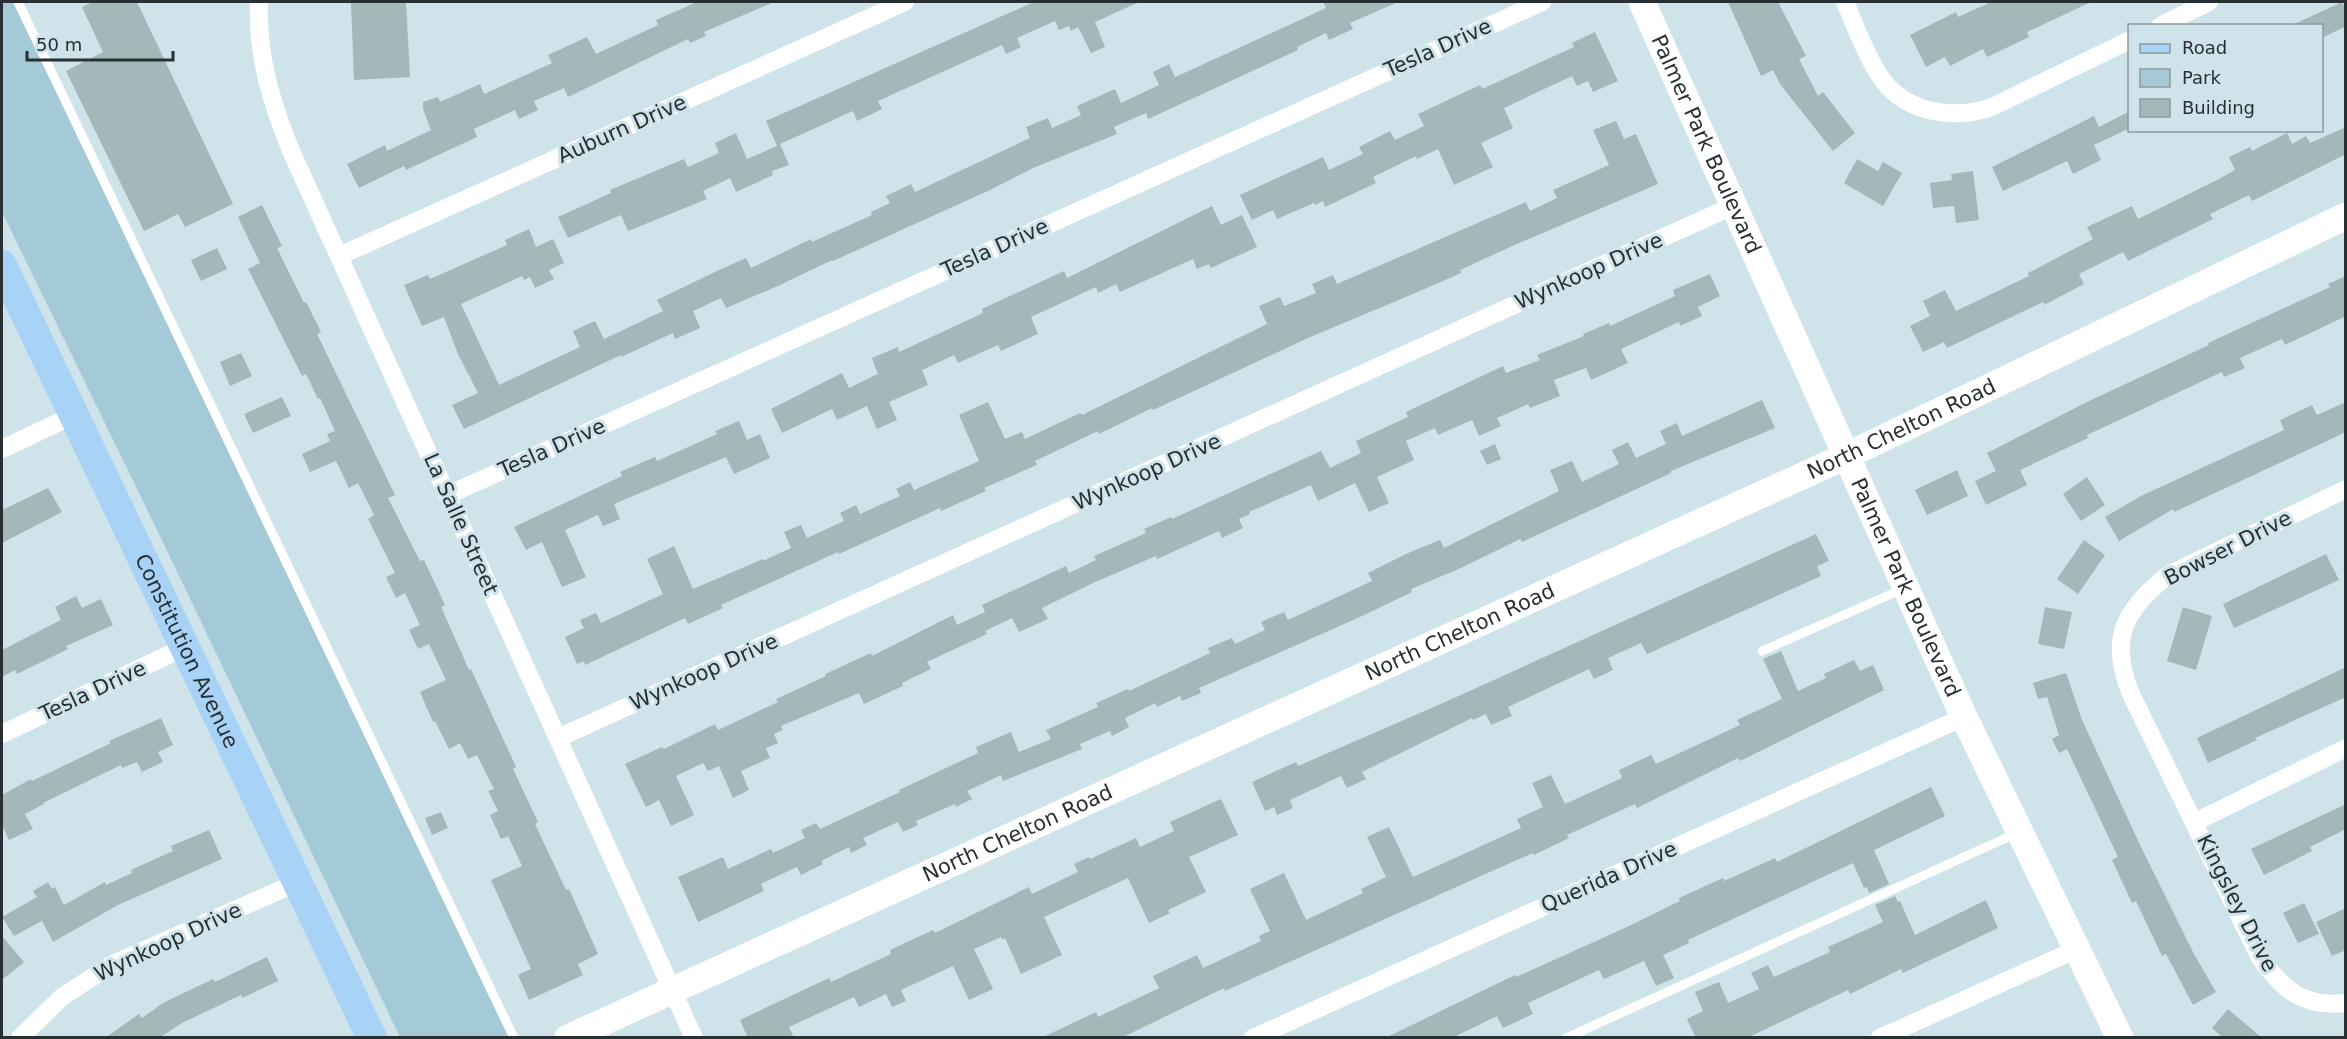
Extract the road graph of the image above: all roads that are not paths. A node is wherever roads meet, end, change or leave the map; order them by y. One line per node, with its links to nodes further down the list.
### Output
1 (18, 2): 34 (lane)
2 (259, 2): 12 (street, La Salle Street)
3 (905, 2): 12 (street, Auburn Drive)
4 (1542, 2): 18 (street, Tesla Drive)
5 (1642, 2): 10 (main road, Palmer Park Boulevard)
6 (1845, 2): 9 (street)
7 (2209, 2): 8 (street)
8 (2164, 24)
9 (2128, 41)
10 (1735, 206): 16 (main road, Palmer Park Boulevard); 24 (street, Wynkoop Drive)
11 (2346, 216): 16 (main road, North Chelton Road)
12 (339, 256): 18 (street, La Salle Street)
13 (2, 265): 14 (main road, Constitution Avenue)
14 (74, 415): 15 (street); 20 (main road, Constitution Avenue)
15 (2, 449)
16 (1846, 456): 19 (main road, Palmer Park Boulevard); 30 (main road, North Chelton Road)
17 (2346, 489): 26 (street, Bowser Drive)
18 (448, 495): 24 (street, La Salle Street)
19 (1906, 588): 21 (lane); 22 (main road, Palmer Park Boulevard)
20 (185, 647): 23 (street, Tesla Drive); 28 (main road, Constitution Avenue)
21 (1762, 651)
22 (1964, 717): 27 (main road, Palmer Park Boulevard); 37 (street, Querida Drive)
23 (2, 734)
24 (558, 738): 30 (street, La Salle Street)
25 (2346, 748): 26 (street)
26 (2195, 822): 31 (street, Kingsley Drive)
27 (2020, 832): 29 (main road, Palmer Park Boulevard); 38 (lane)
28 (298, 882): 32 (street, Wynkoop Drive); 33 (main road, Constitution Avenue)
29 (2077, 949): 39 (street); 40 (main road, Palmer Park Boulevard)
30 (672, 990): 35 (main road, North Chelton Road); 36 (street, La Salle Street)
31 (2346, 1004)
32 (20, 1038)
33 (372, 1038)
34 (514, 1038)
35 (568, 1038)
36 (694, 1038)
37 (1253, 1038)
38 (1566, 1038)
39 (1880, 1038)
40 (2120, 1038)

